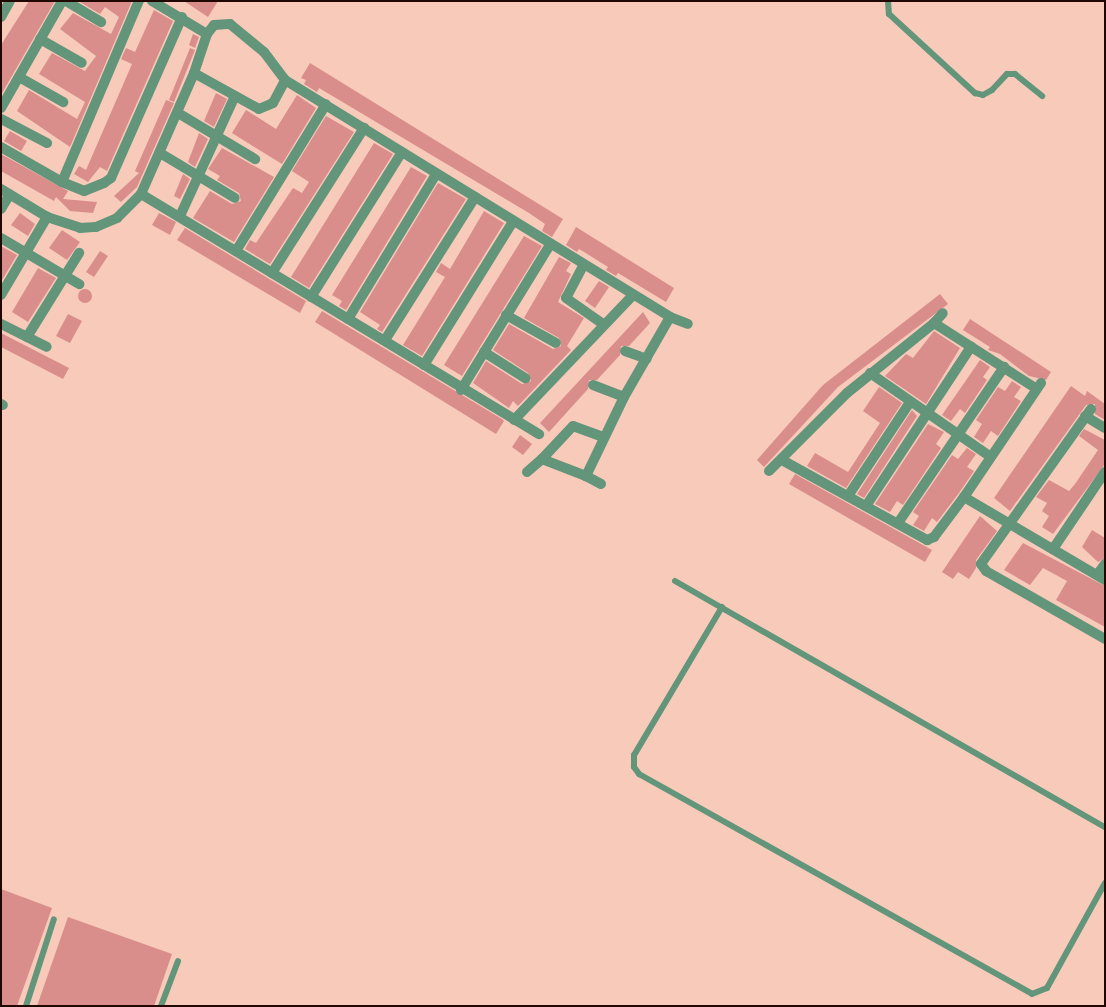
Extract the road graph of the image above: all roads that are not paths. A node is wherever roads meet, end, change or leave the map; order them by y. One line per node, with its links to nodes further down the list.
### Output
1 (10, 1): 7 (street)
2 (62, 1): 11 (street)
3 (66, 1): 9 (street)
4 (139, 1): 32 (street)
5 (152, 1): 8 (street)
6 (888, 1): 17 (lane)
7 (1, 17)
8 (182, 17): 10 (street); 32 (street)
9 (101, 22)
10 (207, 34): 13 (street); 15 (street)
11 (40, 39): 12 (street); 14 (street)
12 (82, 63)
13 (194, 73): 16 (street); 21 (street)
14 (19, 77): 18 (street); 20 (street)
15 (284, 80): 16 (street); 19 (street)
16 (235, 96): 24 (street)
17 (1042, 96)
18 (63, 102)
19 (326, 104): 23 (street); 44 (street)
20 (1, 108)
21 (178, 113): 24 (street); 28 (street)
22 (1, 119): 25 (street)
23 (364, 128): 27 (street); 48 (street)
24 (217, 134): 29 (street); 30 (street)
25 (47, 143)
26 (1, 147): 32 (street)
27 (402, 152): 31 (street); 53 (street)
28 (160, 153): 30 (street); 35 (street)
29 (255, 159)
30 (197, 174): 37 (street); 39 (street)
31 (436, 174): 36 (street); 57 (street)
32 (62, 182)
33 (1, 189): 34 (street)
34 (10, 194): 38 (street); 40 (street)
35 (141, 194): 39 (street); 40 (street)
36 (475, 197): 41 (street); 63 (street)
37 (235, 198)
38 (1, 209)
39 (180, 216): 44 (street)
40 (47, 217): 45 (street)
41 (512, 223): 43 (street); 70 (street)
42 (1, 238): 45 (street)
43 (550, 245): 47 (street); 55 (street)
44 (236, 251): 48 (street)
45 (26, 252): 49 (street); 51 (street)
46 (79, 253): 49 (street)
47 (583, 266): 52 (street); 60 (street)
48 (272, 273): 53 (street)
49 (64, 275): 50 (street); 62 (street)
50 (78, 284)
51 (1, 295)
52 (633, 295): 56 (street); 60 (street)
53 (311, 297): 57 (street)
54 (943, 313): 58 (street)
55 (506, 315): 64 (street); 68 (street)
56 (670, 317): 61 (street); 69 (street)
57 (348, 319): 63 (street)
58 (934, 323): 66 (street); 72 (street)
59 (1, 324): 62 (street)
60 (603, 324): 79 (street)
61 (688, 324)
62 (27, 336): 65 (street)
63 (385, 340): 70 (street)
64 (556, 344)
65 (47, 347)
66 (971, 347): 71 (street); 78 (street)
67 (625, 351): 69 (street)
68 (484, 352): 73 (street); 75 (street)
69 (648, 359): 76 (street)
70 (424, 365): 75 (street)
71 (1004, 366): 82 (street); 84 (street)
72 (870, 374): 77 (street); 86 (street)
73 (525, 378)
74 (593, 385): 76 (street)
75 (461, 390): 79 (street)
76 (624, 397): 83 (street)
77 (910, 402): 78 (street); 92 (street)
78 (927, 413): 82 (street); 94 (street)
79 (514, 420): 81 (street)
80 (1105, 428): 96 (street)
81 (539, 434)
82 (958, 435): 84 (street); 95 (street)
83 (603, 437): 85 (street); 90 (street)
84 (991, 457): 93 (street)
85 (542, 459): 88 (street); 90 (street)
86 (782, 460): 87 (street); 92 (street)
87 (769, 471)
88 (527, 472)
89 (1105, 472): 97 (street)
90 (586, 476): 91 (street)
91 (601, 484)
92 (848, 496): 94 (street)
93 (964, 497): 95 (street); 96 (street)
94 (866, 506): 95 (street)
95 (898, 523)
96 (1009, 523): 97 (street); 102 (street)
97 (1053, 549): 99 (street)
98 (1105, 564): 99 (street)
99 (1101, 578)
100 (676, 581): 101 (lane)
101 (722, 607): 103 (lane); 104 (lane)
102 (1105, 639)
103 (1105, 827)
104 (1105, 883)
105 (54, 919): 107 (lane)
106 (178, 961): 108 (lane)
107 (26, 1006)
108 (161, 1006)

